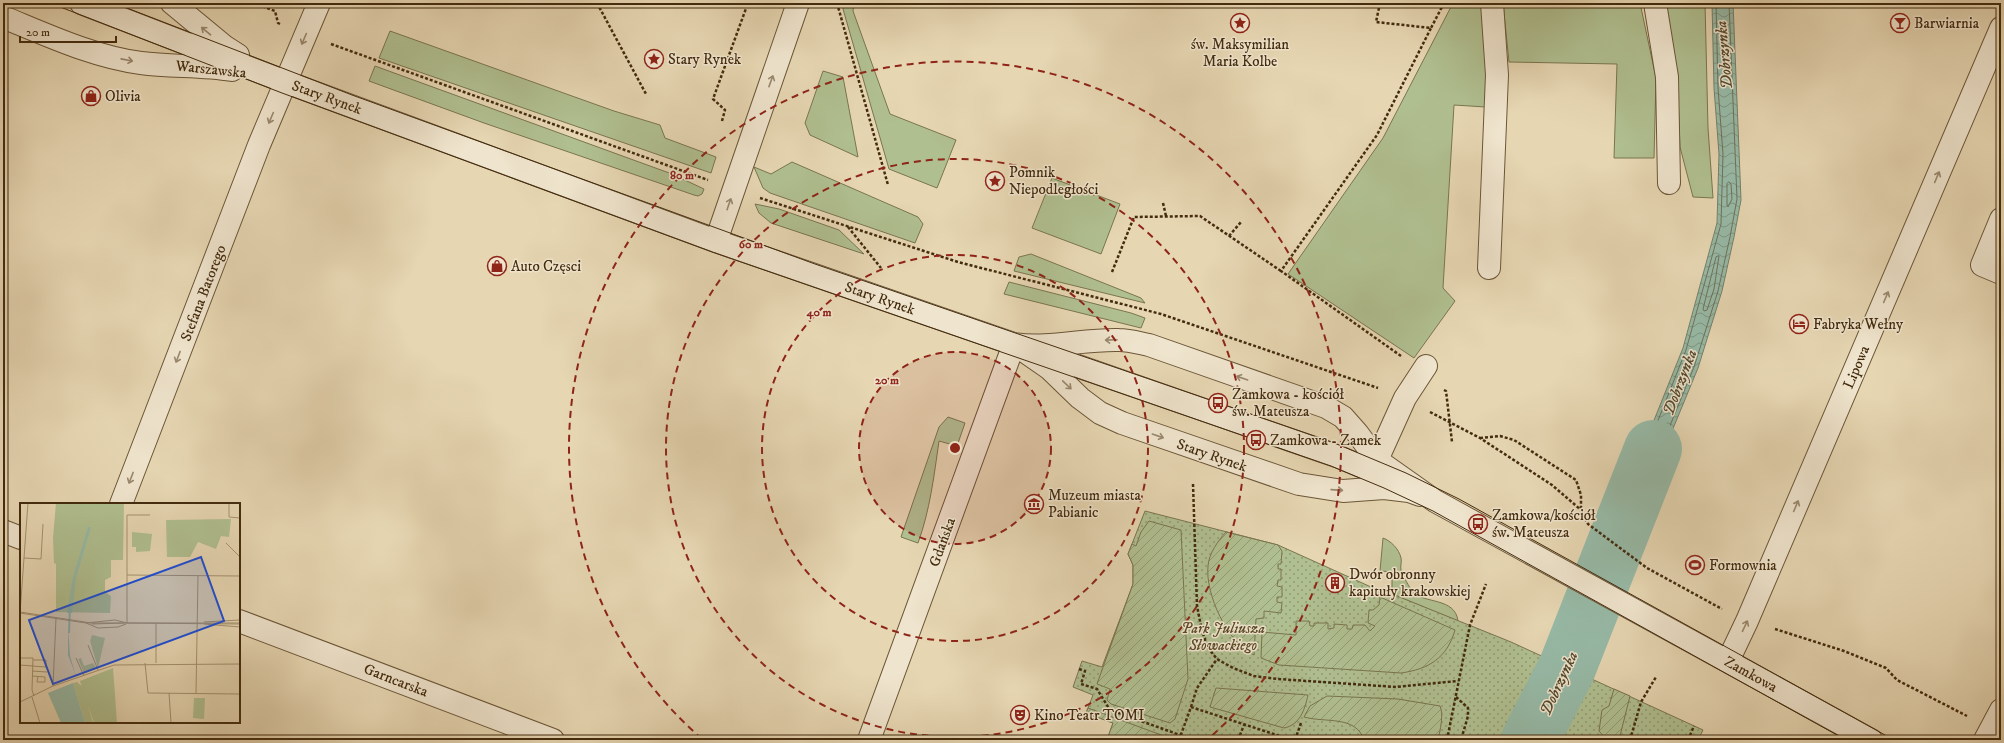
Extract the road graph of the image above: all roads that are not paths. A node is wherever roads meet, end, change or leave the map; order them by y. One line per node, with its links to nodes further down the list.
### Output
1 (81, 3): 9 (street)
2 (172, 3): 9 (street, Warszawska, one-way to 2)
3 (319, 3): 9 (street, Stary Rynek, one-way to 9)
4 (798, 3): 12 (street, one-way to 4)
5 (1492, 3): 13 (street)
6 (1655, 3): 10 (street)
7 (3, 17): 9 (street, Warszawska, one-way to 9)
8 (2001, 28): 24 (street, Lipowa, one-way to 8)
9 (286, 82): 12 (street, Stary Rynek); 19 (street, Stefana Batorego, one-way to 19)
10 (1669, 183)
11 (2001, 220): 14 (street)
12 (716, 241): 15 (street, Stary Rynek)
13 (1489, 268)
14 (2001, 273)
15 (1014, 344): 17 (street, Stary Rynek, one-way to 15); 18 (street); 18 (street, Stary Rynek, one-way to 18); 28 (street, Gdańska)
16 (1423, 368): 17 (street)
17 (1377, 460): 18 (street, Stary Rynek)
18 (1435, 501): 22 (street, Stary Rynek)
19 (121, 503)
20 (3, 531): 21 (street)
21 (20, 538)
22 (1568, 573): 24 (street, Zamkowa)
23 (240, 621): 27 (street, Garncarska)
24 (1728, 661): 29 (street, Zamkowa)
25 (2001, 710): 26 (street)
26 (1988, 734)
27 (553, 740)
28 (869, 740)
29 (1872, 740)

